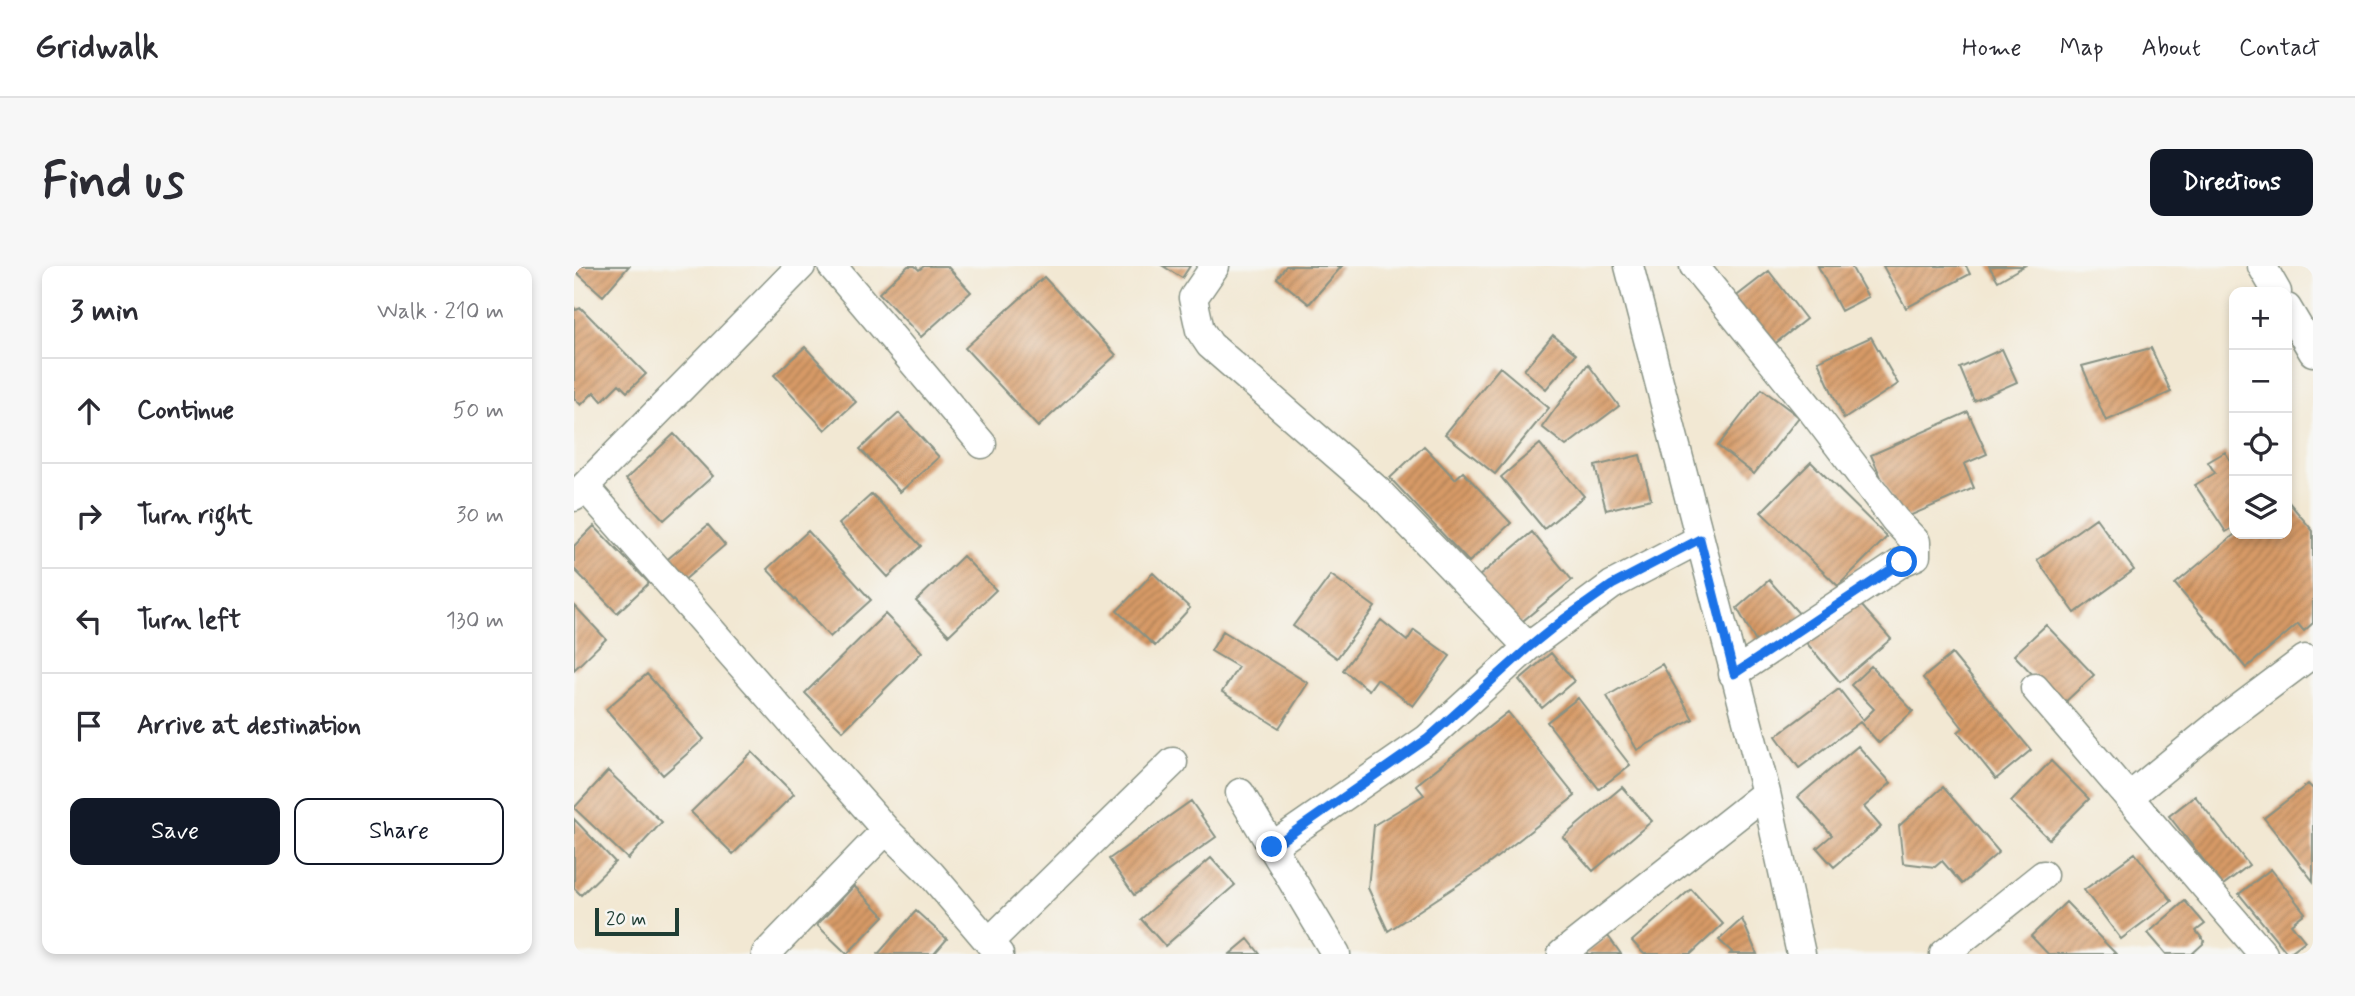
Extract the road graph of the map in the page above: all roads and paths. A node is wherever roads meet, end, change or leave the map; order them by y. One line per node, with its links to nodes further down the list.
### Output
1 (801, 266): 11 (street)
2 (832, 266): 10 (street)
3 (1215, 266): 13 (street)
4 (1629, 266): 12 (street)
5 (1695, 266): 15 (street)
6 (2262, 266): 7 (street)
7 (2274, 287)
8 (2292, 316): 9 (street)
9 (2313, 352)
10 (982, 444)
11 (580, 492): 21 (street)
12 (1700, 539): 13 (street); 15 (street)
13 (1528, 648): 22 (street)
14 (2310, 662): 20 (street)
15 (1734, 674): 19 (street)
16 (2035, 688): 20 (street)
17 (1173, 762): 24 (street)
18 (1240, 793): 22 (street)
19 (1766, 793): 27 (street); 28 (street)
20 (2129, 797): 30 (street)
21 (886, 830): 24 (street); 25 (street)
22 (1272, 847): 26 (street)
23 (2043, 875): 29 (street)
24 (994, 948)
25 (766, 954)
26 (1336, 954)
27 (1562, 954)
28 (1801, 954)
29 (1944, 954)
30 (2263, 954)

